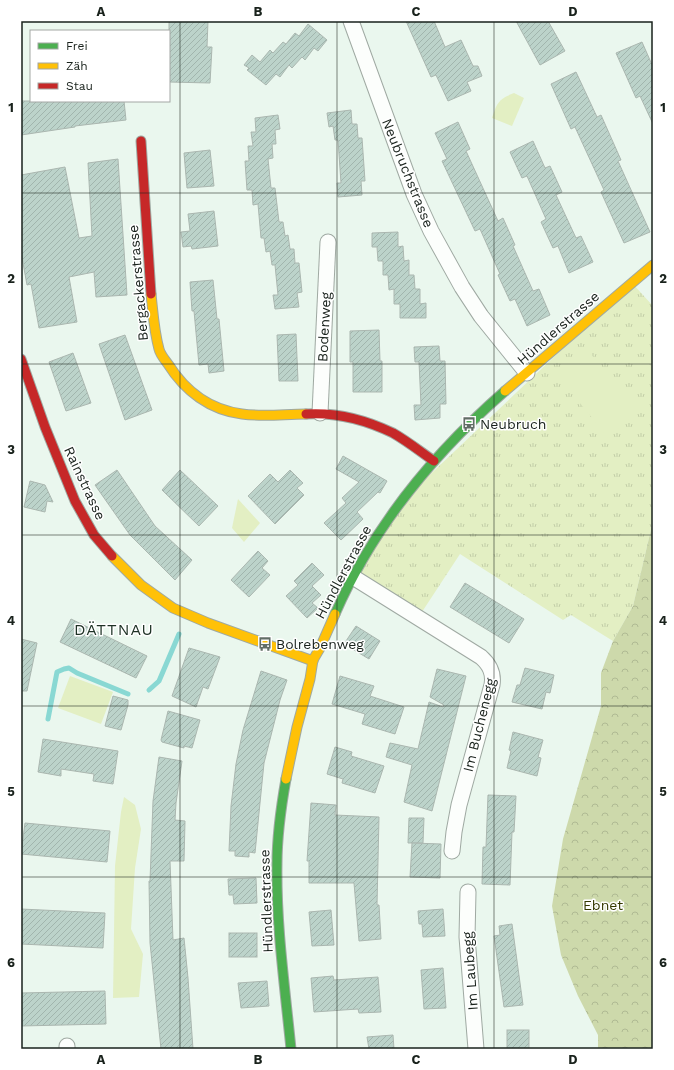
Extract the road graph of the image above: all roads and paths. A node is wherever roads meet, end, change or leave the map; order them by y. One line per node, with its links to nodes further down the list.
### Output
1 (351, 21): 6 (street, Neubruchstrasse)
2 (141, 141): 7 (street, Bergackerstrasse)
3 (328, 242): 7 (street, Bodenweg)
4 (653, 264): 6 (street, Hündlerstrasse)
5 (21, 359): 10 (street, Rainstrasse)
6 (526, 373): 8 (street, Hündlerstrasse)
7 (320, 413): 8 (street, Bergackerstrasse)
8 (434, 461): 9 (street, Hündlerstrasse)
9 (353, 577): 10 (street, Hündlerstrasse); 11 (street, Im Buchenegg)
10 (313, 661): 13 (street, Hündlerstrasse)
11 (452, 851)
12 (468, 892): 14 (street, Im Laubegg)
13 (291, 1049)
14 (476, 1049)

